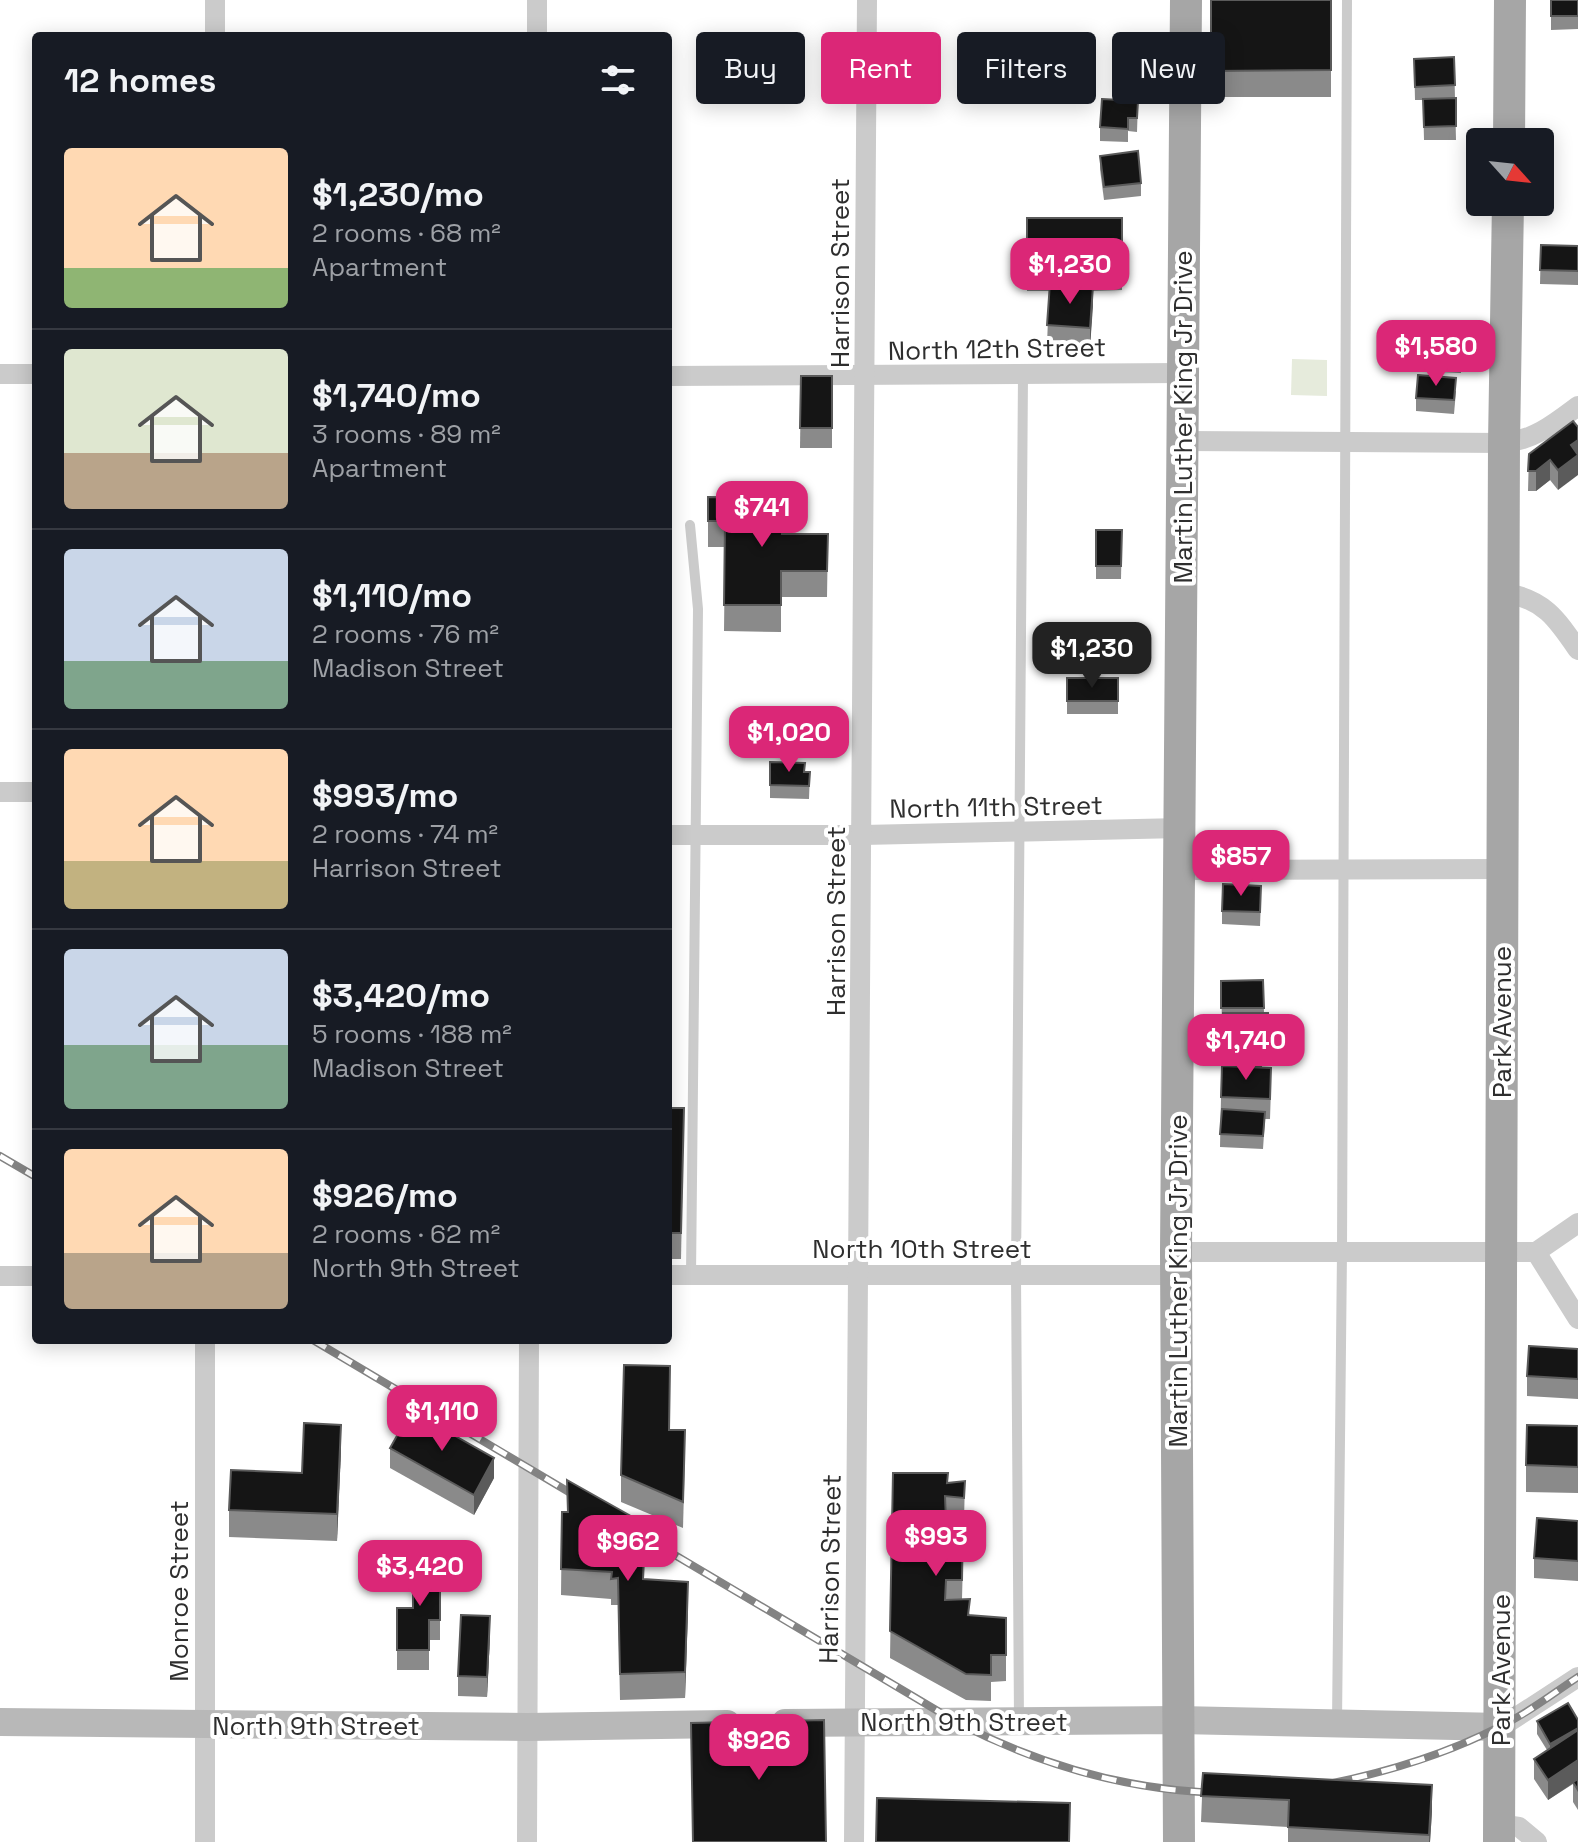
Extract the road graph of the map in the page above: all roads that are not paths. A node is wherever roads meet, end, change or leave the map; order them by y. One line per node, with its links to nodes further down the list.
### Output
1 (215, 0): 7 (street)
2 (537, 0): 8 (street)
3 (867, 0): 16 (street, Harrison Street)
4 (1186, 0): 11 (main road, Martin Luther King Jr Drive)
5 (1347, 0): 19 (lane)
6 (1510, 0): 9 (main road)
7 (215, 32)
8 (537, 32)
9 (1509, 128)
10 (1508, 216): 20 (main road, Park Avenue)
11 (1182, 373): 14 (street, North 12th Street); 18 (main road, Martin Luther King Jr Drive)
12 (0, 374): 13 (street)
13 (32, 374)
14 (1023, 375): 16 (street, North 12th Street); 27 (lane)
15 (672, 376): 16 (street, North 12th Street)
16 (865, 376): 30 (street, Harrison Street)
17 (1578, 406): 20 (street)
18 (1183, 441): 19 (street); 26 (main road, Martin Luther King Jr Drive)
19 (1343, 441): 20 (street); 31 (lane)
20 (1504, 443): 22 (main road, Park Avenue)
21 (690, 525): 29 (lane)
22 (1505, 593): 23 (street); 32 (main road, Park Avenue)
23 (1578, 650)
24 (0, 792): 25 (street)
25 (32, 792)
26 (1181, 828): 27 (street, North 11th Street); 33 (main road, Martin Luther King Jr Drive)
27 (1019, 832): 30 (street, North 11th Street); 41 (lane)
28 (672, 835): 29 (street, North 11th Street)
29 (698, 835): 30 (street, North 11th Street); 40 (lane)
30 (863, 835): 44 (street, Harrison Street)
31 (1343, 868): 32 (street); 33 (street); 35 (lane)
32 (1503, 869): 36 (main road, Park Avenue)
33 (1180, 870): 38 (main road, Martin Luther King Jr Drive)
34 (1578, 1223): 37 (street)
35 (1342, 1252): 36 (street, North 10th Street); 38 (street, North 10th Street); 53 (lane)
36 (1502, 1252): 37 (street, North 10th Street); 56 (main road, Park Avenue)
37 (1536, 1252): 45 (street)
38 (1176, 1264): 41 (street, North 10th Street); 49 (main road, Martin Luther King Jr Drive)
39 (672, 1275): 40 (street, North 10th Street)
40 (691, 1275): 44 (street, North 10th Street)
41 (1016, 1275): 44 (street, North 10th Street); 52 (lane)
42 (0, 1276): 43 (street)
43 (32, 1276)
44 (860, 1276): 51 (street, Harrison Street)
45 (1578, 1319)
46 (205, 1344): 54 (street, Monroe Street)
47 (529, 1344): 55 (street)
48 (1578, 1677): 56 (street)
49 (1179, 1720): 52 (street, North 9th Street); 53 (street, North 9th Street); 61 (main road, Martin Luther King Jr Drive)
50 (0, 1722): 54 (street, North 9th Street)
51 (853, 1723): 52 (street, North 9th Street); 55 (street, North 9th Street); 60 (street, Harrison Street)
52 (1019, 1723)
53 (1337, 1724): 56 (street, North 9th Street)
54 (205, 1726): 55 (street, North 9th Street); 58 (street, Monroe Street)
55 (527, 1727): 59 (street)
56 (1501, 1727): 57 (main road, Park Avenue)
57 (1499, 1833): 62 (street)
58 (205, 1842)
59 (527, 1842)
60 (854, 1842)
61 (1179, 1842)
62 (1537, 1842)

